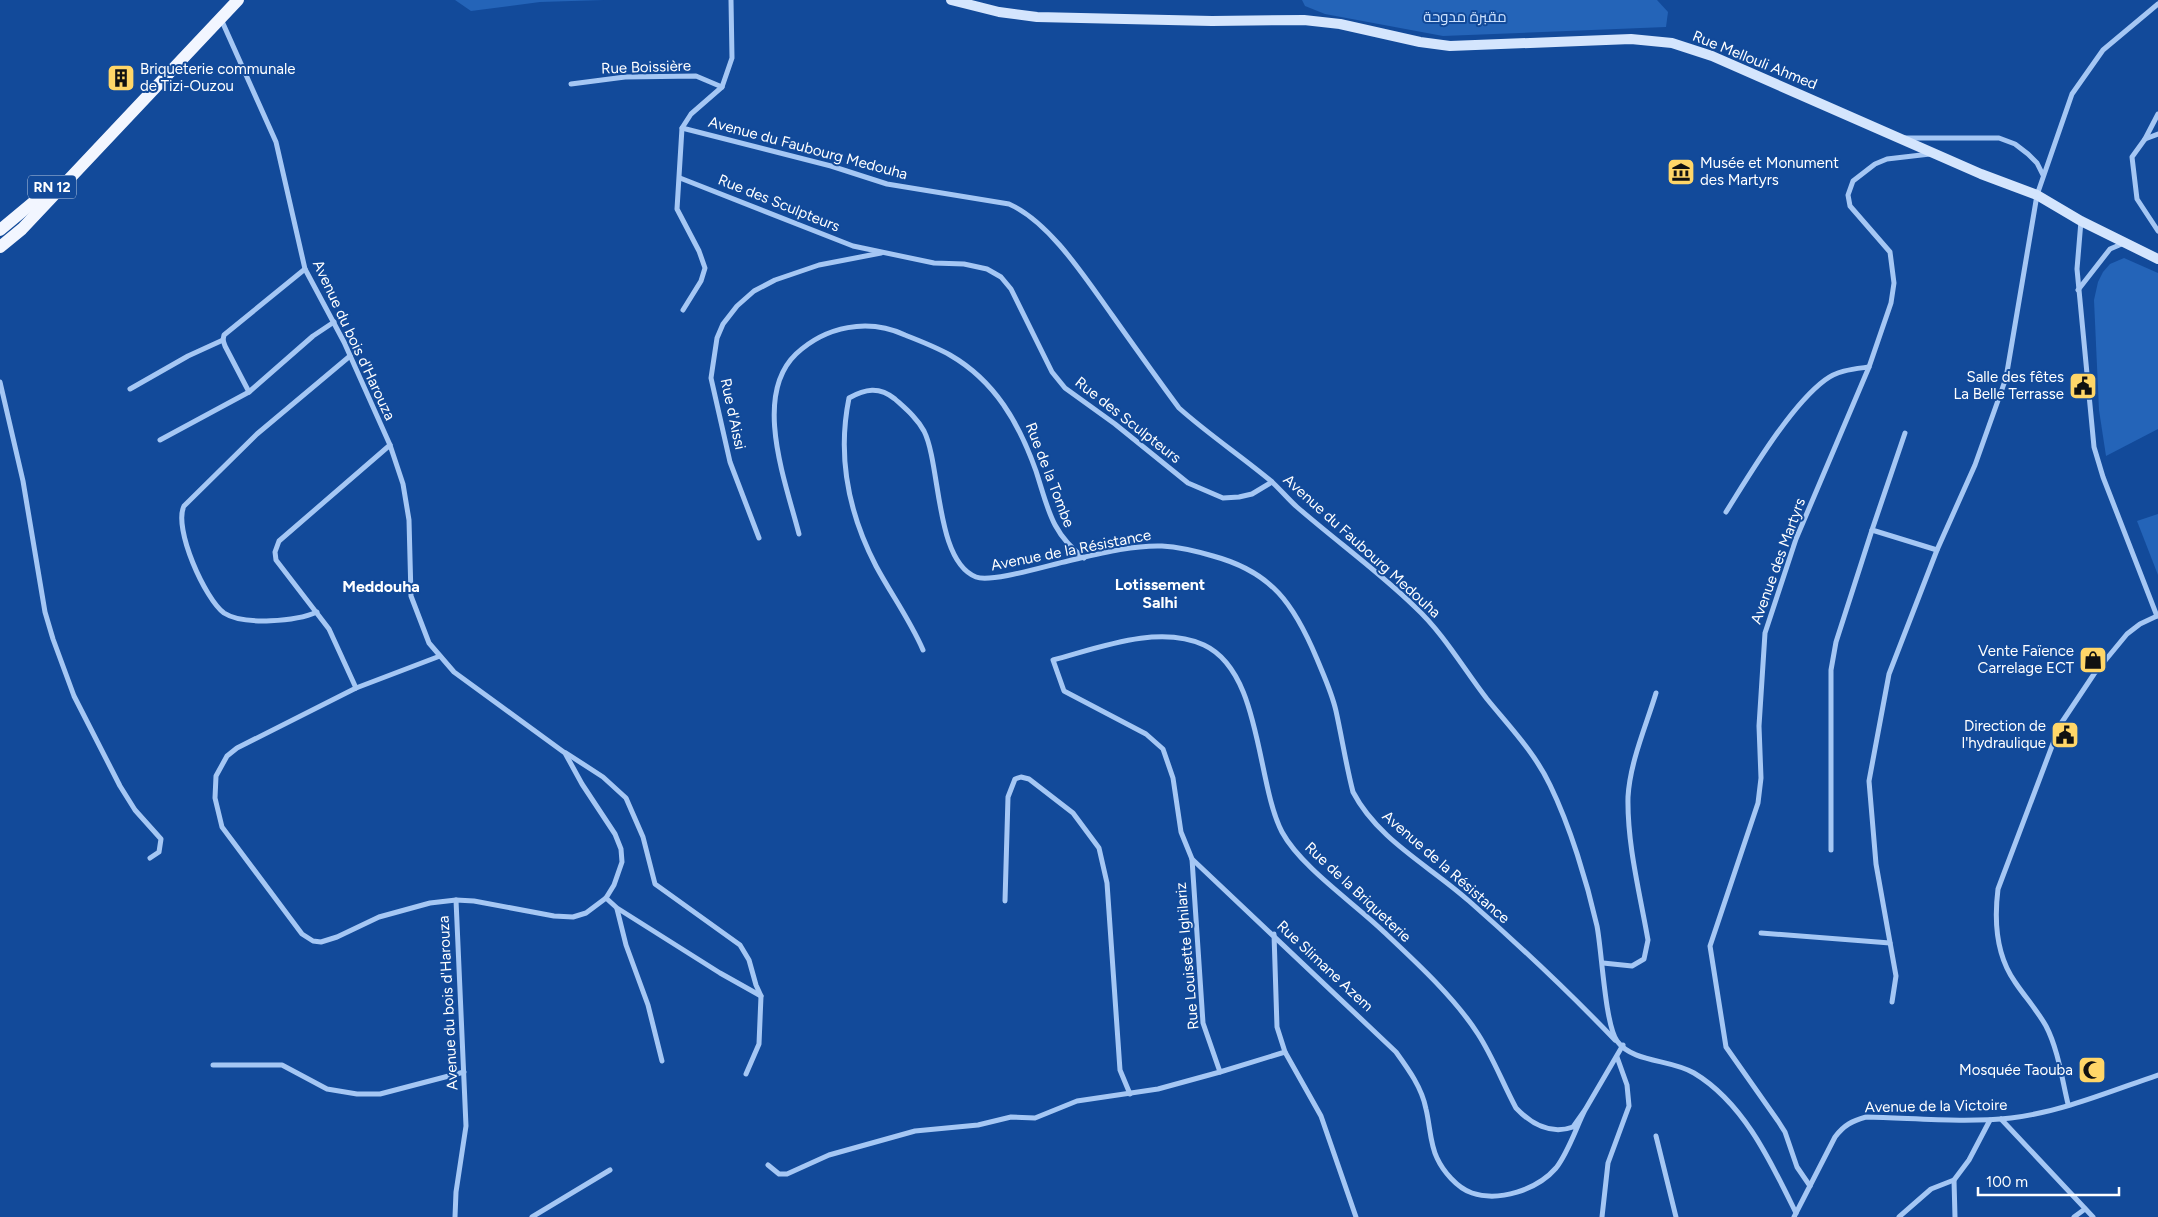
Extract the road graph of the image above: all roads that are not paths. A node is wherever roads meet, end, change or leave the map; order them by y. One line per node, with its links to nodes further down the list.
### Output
1 (238, 0): 5 (main road, RN 12)
2 (732, 0): 7 (street)
3 (951, 0): 11 (street, Rue Mellouli Ahmed)
4 (2158, 4): 16 (street)
5 (221, 18): 13 (main road, RN 12); 25 (street, Avenue du bois d'Harouza)
6 (570, 84): 7 (street, Rue Boissière)
7 (722, 87): 9 (street)
8 (2158, 114): 12 (street)
9 (682, 128): 15 (street); 39 (street, Avenue du Faubourg Medouha)
10 (2158, 134): 12 (street)
11 (1898, 138): 14 (street, Rue Mellouli Ahmed); 16 (street)
12 (2145, 139): 20 (street)
13 (104, 143): 19 (main road, RN 12); 22 (main road)
14 (1936, 154): 17 (street, Rue Mellouli Ahmed); 31 (street, Avenue des Martyrs)
15 (680, 178): 23 (street, Rue des Sculpteurs); 27 (street)
16 (2042, 178): 17 (street)
17 (2036, 195): 18 (street, Rue Mellouli Ahmed); 44 (street)
18 (2081, 221): 21 (street, Rue Mellouli Ahmed); 26 (street)
19 (0, 230)
20 (2158, 231)
21 (2126, 242): 24 (street, Rue Mellouli Ahmed); 26 (street)
22 (0, 246)
23 (884, 253): 39 (street, Rue des Sculpteurs); 43 (street, Rue d'Aissi)
24 (2158, 259)
25 (305, 269): 28 (street, Avenue du bois d'Harouza); 29 (street)
26 (2078, 290): 47 (street)
27 (683, 310)
28 (334, 322): 30 (street, Avenue du bois d'Harouza); 34 (street)
29 (222, 340): 33 (street); 34 (street)
30 (350, 356): 38 (street, Avenue du bois d'Harouza); 46 (street)
31 (1869, 367): 40 (street); 85 (street, Avenue des Martyrs)
32 (0, 382): 35 (street)
33 (130, 389)
34 (249, 392): 37 (street)
35 (3, 400): 55 (street)
36 (1905, 433): 41 (street)
37 (160, 440)
38 (390, 445): 46 (street); 49 (street, Avenue du bois d'Harouza)
39 (1272, 482): 64 (street, Avenue du Faubourg Medouha)
40 (1726, 512)
41 (1872, 530): 44 (street); 54 (street)
42 (799, 534): 45 (street, Rue de la Tombe)
43 (759, 538)
44 (1937, 550): 63 (street)
45 (1084, 558): 48 (street, Avenue de la Résistance); 67 (street, Avenue de la Résistance)
46 (317, 612): 51 (street)
47 (2158, 616): 77 (street)
48 (922, 650)
49 (440, 656): 51 (street); 53 (street, Avenue du bois d'Harouza)
50 (1053, 660): 56 (street, Rue Slimane Azem); 78 (street, Rue de la Briqueterie)
51 (356, 688): 58 (street)
52 (1656, 693): 64 (street)
53 (565, 753): 57 (street, Avenue du bois d'Harouza); 65 (street)
54 (1830, 850)
55 (150, 858)
56 (1192, 859): 61 (street, Rue Slimane Azem); 73 (street, Rue Louisette Ighilariz)
57 (606, 898): 58 (street, Avenue du bois d'Harouza); 60 (street)
58 (456, 900): 72 (street, Avenue du bois d'Harouza)
59 (1005, 901): 76 (street)
60 (617, 908): 65 (street); 70 (street)
61 (1274, 934): 68 (street); 78 (street, Rue Slimane Azem)
62 (1761, 934): 63 (street)
63 (1890, 943): 66 (street)
64 (1603, 963): 67 (street, Avenue du Faubourg Medouha)
65 (761, 996): 74 (street)
66 (1892, 1002)
67 (1621, 1045): 69 (street, Rue de la Briqueterie); 87 (street)
68 (1285, 1052): 73 (street); 90 (street)
69 (1617, 1056): 78 (street, Rue de la Briqueterie); 91 (street)
70 (662, 1060)
71 (212, 1065): 72 (street)
72 (464, 1072): 88 (street, Avenue du bois d'Harouza)
73 (1220, 1072): 76 (street)
74 (746, 1074)
75 (2158, 1075): 77 (street, Avenue de la Victoire)
76 (1130, 1094): 82 (street)
77 (2068, 1104): 79 (street, Avenue de la Victoire)
78 (1585, 1110)
79 (2001, 1119): 80 (street, Avenue de la Victoire); 86 (street)
80 (1990, 1120): 84 (street); 85 (street, Avenue de la Victoire)
81 (1656, 1136): 92 (street)
82 (768, 1165)
83 (610, 1170): 89 (street)
84 (1954, 1180): 93 (street); 94 (street)
85 (1810, 1186): 87 (street, Avenue de la Victoire)
86 (2085, 1209): 95 (street); 96 (street)
87 (1795, 1215)
88 (455, 1217)
89 (532, 1217)
90 (1356, 1217)
91 (1602, 1217)
92 (1676, 1217)
93 (1899, 1217)
94 (1955, 1217)
95 (2074, 1217)
96 (2093, 1217)

